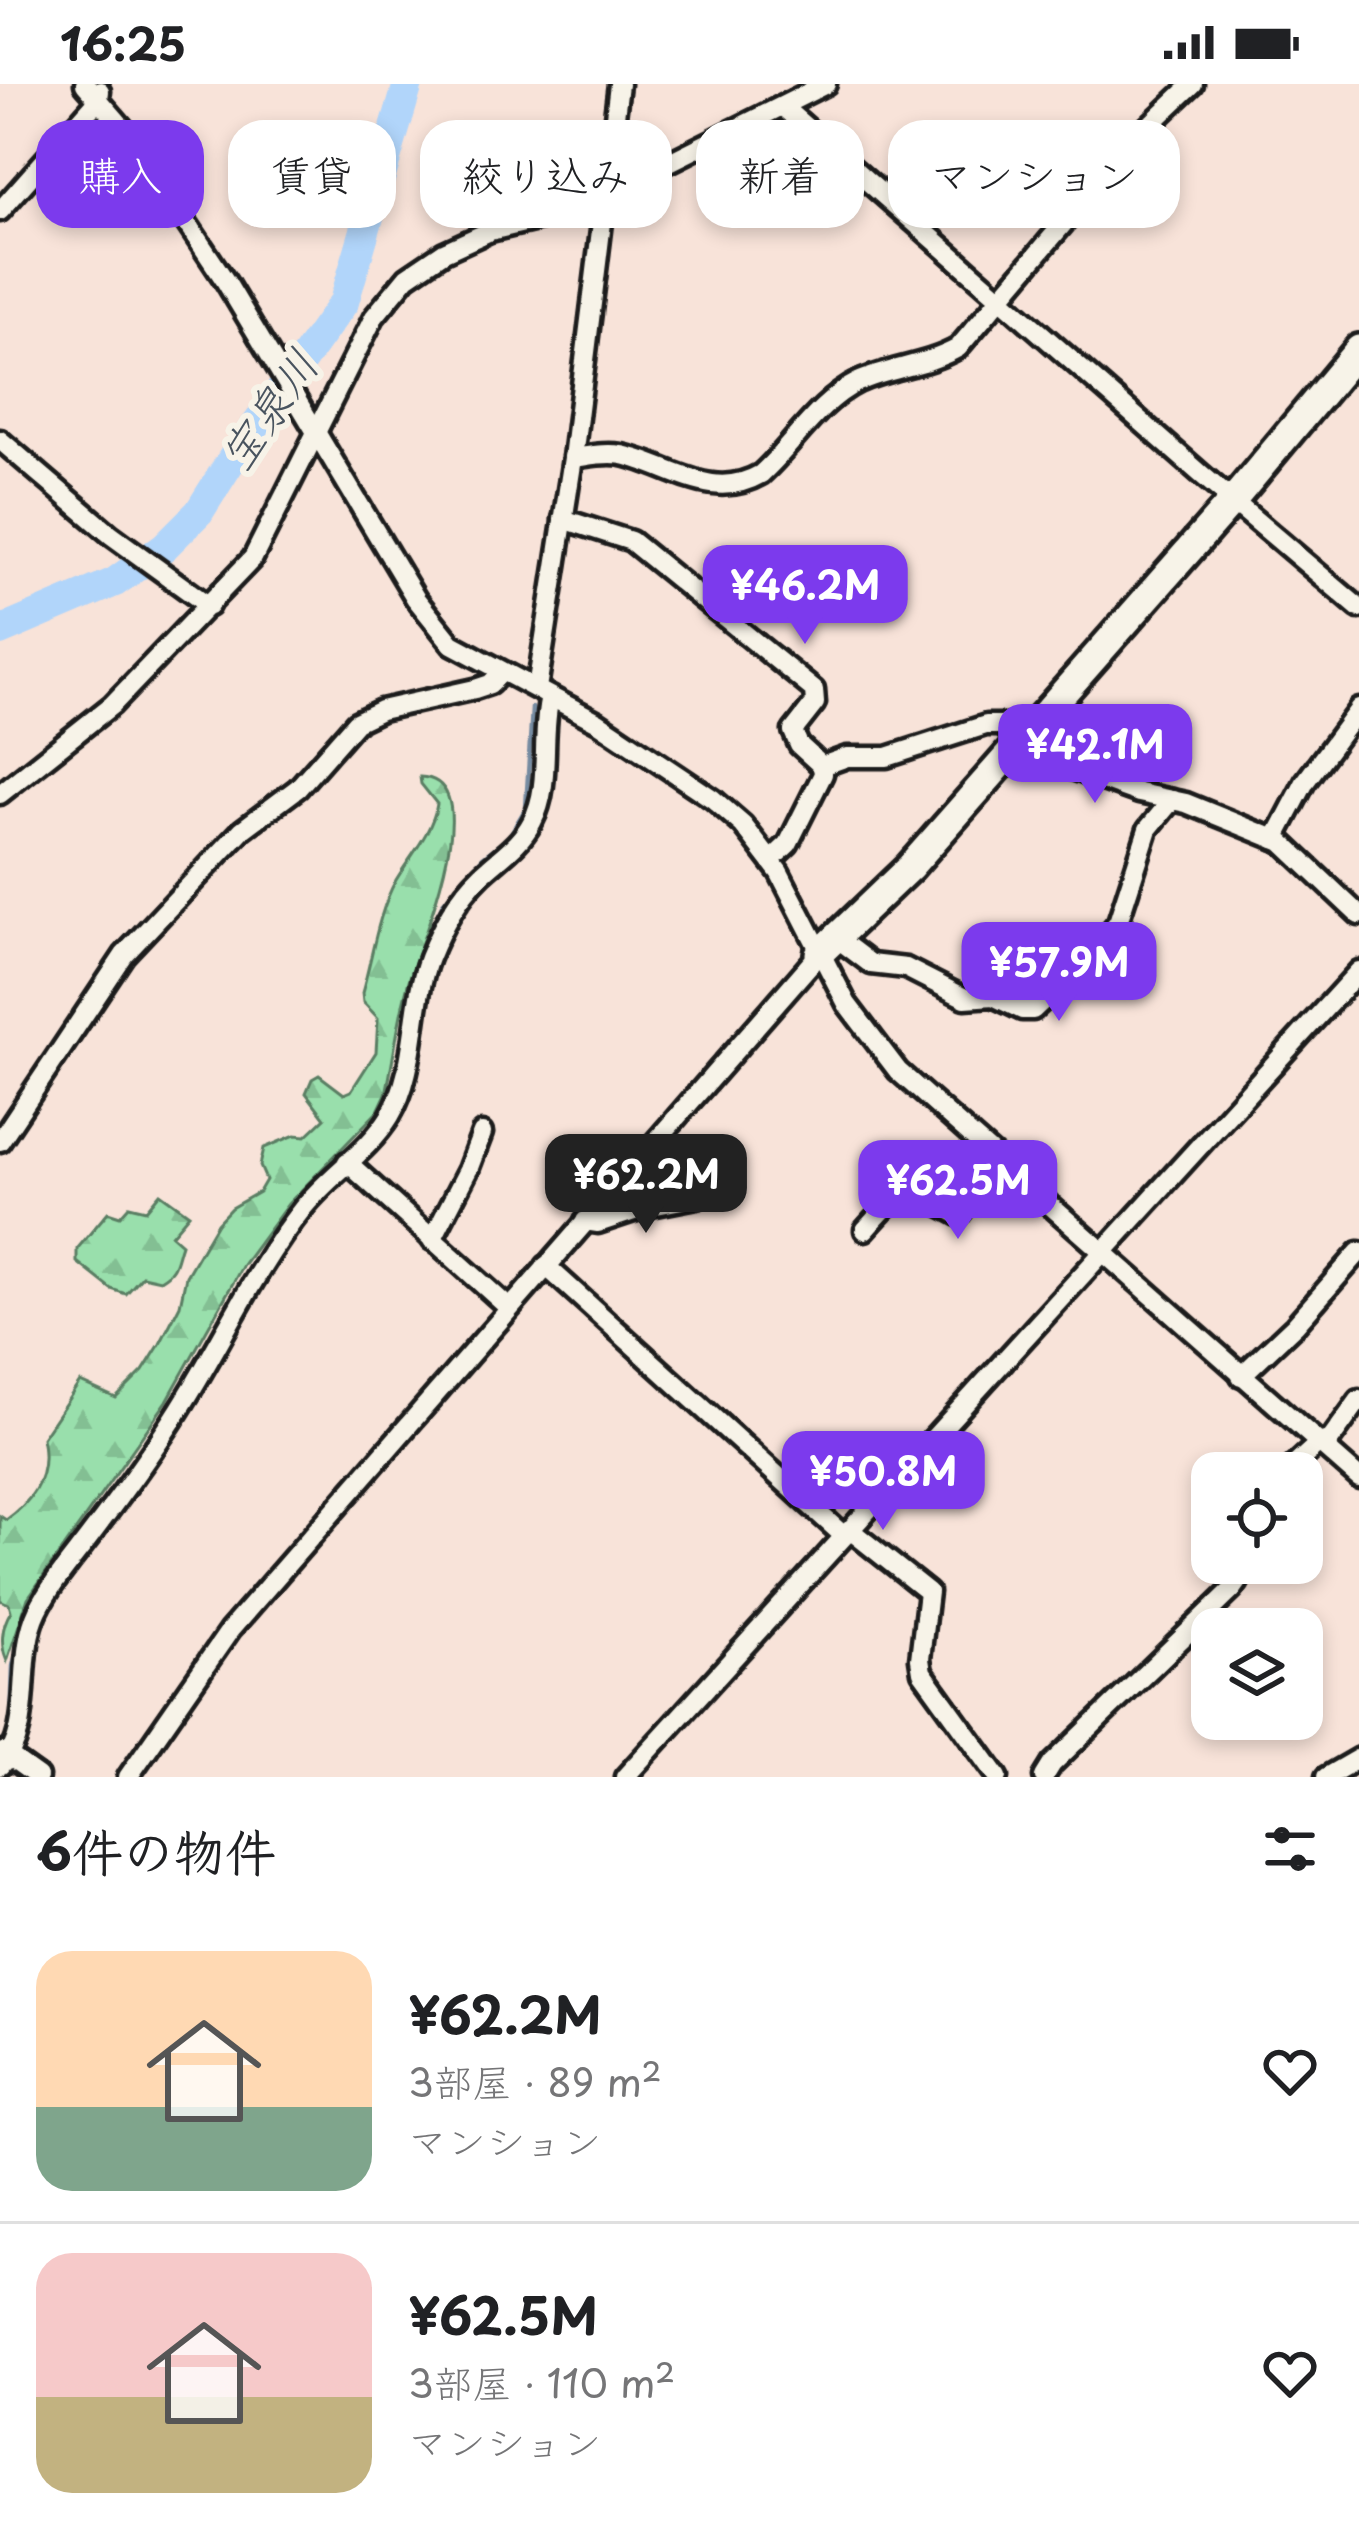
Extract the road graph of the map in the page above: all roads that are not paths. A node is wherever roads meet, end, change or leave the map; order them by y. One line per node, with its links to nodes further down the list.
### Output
1 (619, 84): 6 (street)
2 (826, 84): 5 (street)
3 (1193, 84): 11 (street)
4 (94, 89): 8 (street); 13 (street)
5 (782, 107): 7 (street); 11 (street)
6 (617, 120)
7 (672, 161)
8 (0, 211)
9 (503, 228): 13 (street)
10 (601, 228): 15 (street)
11 (999, 297): 15 (street); 16 (street)
12 (1359, 350): 16 (street)
13 (315, 433): 18 (street); 20 (street)
14 (0, 440): 18 (street)
15 (573, 458): 17 (street)
16 (1234, 499): 19 (street); 23 (street)
17 (562, 519): 21 (street); 24 (street)
18 (209, 606): 25 (street)
19 (1359, 608)
20 (501, 673): 21 (street); 33 (street)
21 (544, 693): 28 (street); 35 (street)
22 (1359, 709): 27 (street)
23 (1022, 742): 24 (street); 26 (street); 30 (street)
24 (822, 766): 28 (street)
25 (0, 794)
26 (1172, 800): 27 (street); 30 (street)
27 (1275, 839): 29 (street)
28 (771, 860): 30 (street)
29 (1359, 915)
30 (828, 946): 34 (street); 37 (street)
31 (1359, 971): 41 (street)
32 (482, 1133): 39 (street)
33 (0, 1141)
34 (996, 1161): 38 (street); 41 (street)
35 (347, 1162): 39 (street); 51 (street)
36 (702, 1196): 37 (street)
37 (585, 1221): 42 (street)
38 (866, 1230)
39 (432, 1240): 43 (street)
40 (1359, 1252): 44 (street)
41 (1102, 1253): 44 (street); 49 (street)
42 (546, 1265): 43 (street); 49 (street)
43 (509, 1308): 54 (street)
44 (1241, 1376): 46 (street)
45 (1359, 1400): 46 (street)
46 (1319, 1443): 47 (street); 48 (street)
47 (1309, 1452)
48 (1359, 1478)
49 (847, 1533): 55 (street); 56 (street)
50 (1237, 1584): 57 (street)
51 (3, 1757): 53 (street)
52 (1359, 1758): 58 (street)
53 (38, 1777)
54 (128, 1777)
55 (625, 1777)
56 (998, 1777)
57 (1044, 1777)
58 (1326, 1777)

